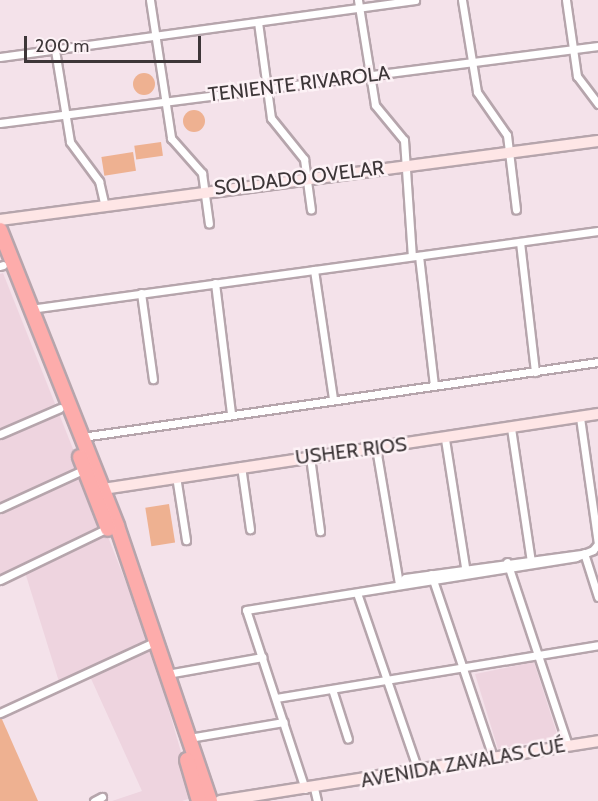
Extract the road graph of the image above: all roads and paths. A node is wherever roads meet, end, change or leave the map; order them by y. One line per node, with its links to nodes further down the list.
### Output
1 (150, 0): 7 (street)
2 (415, 0): 5 (street)
3 (462, 0): 12 (street)
4 (566, 0): 9 (street)
5 (359, 4): 6 (street); 13 (street)
6 (258, 22): 7 (street); 14 (street)
7 (156, 36): 10 (street); 15 (street)
8 (598, 46): 9 (street, TENIENTE RIVAROLA)
9 (573, 49): 12 (street, TENIENTE RIVAROLA); 16 (street)
10 (55, 50): 11 (street); 17 (street)
11 (0, 57)
12 (471, 61): 13 (street, TENIENTE RIVAROLA); 20 (street)
13 (372, 76): 14 (street, TENIENTE RIVAROLA); 21 (street)
14 (267, 87): 15 (street, TENIENTE RIVAROLA); 22 (street)
15 (165, 101): 17 (street, TENIENTE RIVAROLA); 23 (street)
16 (598, 104)
17 (65, 114): 18 (street, TENIENTE RIVAROLA); 24 (street)
18 (0, 123)
19 (598, 141): 20 (main road, SOLDADO OVELAR)
20 (510, 149): 21 (main road, SOLDADO OVELAR); 25 (street)
21 (408, 165): 22 (main road, SOLDADO OVELAR); 32 (street)
22 (307, 178): 23 (main road, SOLDADO OVELAR); 26 (street)
23 (205, 190): 24 (main road, SOLDADO OVELAR); 28 (street)
24 (105, 203): 27 (main road, SOLDADO OVELAR)
25 (516, 209)
26 (311, 210)
27 (0, 220)
28 (209, 224)
29 (0, 230): 37 (highway)
30 (598, 231): 31 (street)
31 (520, 242): 32 (street); 39 (street)
32 (416, 256): 34 (street); 41 (street)
33 (1, 263): 43 (highway)
34 (314, 270): 35 (street); 42 (street)
35 (216, 283): 36 (street); 44 (street)
36 (141, 293): 37 (street); 40 (street)
37 (30, 309): 49 (highway)
38 (598, 362): 39 (street)
39 (535, 372): 41 (street)
40 (153, 379)
41 (434, 385): 42 (street)
42 (333, 399): 44 (street)
43 (60, 408): 48 (street); 54 (highway)
44 (231, 414): 49 (street)
45 (598, 414): 46 (main road, USHER RIOS)
46 (580, 417): 47 (main road, USHER RIOS); 58 (street)
47 (511, 428): 50 (main road, USHER RIOS); 64 (street)
48 (0, 434)
49 (82, 437): 56 (highway)
50 (445, 439): 51 (main road, USHER RIOS); 66 (street)
51 (376, 448): 52 (main road, USHER RIOS); 69 (street)
52 (310, 457): 53 (main road, USHER RIOS); 61 (street)
53 (241, 465): 55 (main road, USHER RIOS); 60 (street)
54 (85, 469): 57 (street); 59 (highway)
55 (176, 476): 56 (main road, USHER RIOS); 62 (street)
56 (103, 489): 77 (highway)
57 (0, 508)
58 (597, 521): 63 (street)
59 (108, 528): 68 (street); 72 (highway)
60 (250, 529)
61 (320, 531)
62 (186, 540)
63 (582, 553): 64 (street); 71 (street)
64 (531, 562): 65 (street)
65 (508, 565): 66 (street); 74 (street)
66 (465, 572): 67 (street)
67 (432, 577): 69 (street); 76 (street)
68 (0, 580)
69 (400, 584): 70 (street)
70 (357, 593): 75 (street); 78 (street)
71 (598, 597)
72 (150, 644): 81 (street); 92 (highway)
73 (598, 645): 74 (street)
74 (539, 655): 76 (street); 86 (street)
75 (262, 657): 77 (street); 80 (street)
76 (464, 668): 78 (street); 87 (street)
77 (167, 674): 83 (highway)
78 (388, 681): 79 (street); 88 (street)
79 (332, 688): 80 (street); 84 (street)
80 (276, 699): 82 (street)
81 (0, 713)
82 (284, 722): 83 (street); 89 (street)
83 (189, 738): 93 (highway)
84 (348, 739)
85 (598, 741): 86 (main road, AVENIDA ZAVALAS CUÉ)
86 (568, 745): 87 (main road, AVENIDA ZAVALAS CUÉ)
87 (493, 757): 88 (main road, AVENIDA ZAVALAS CUÉ)
88 (418, 770): 89 (main road, AVENIDA ZAVALAS CUÉ)
89 (309, 789): 94 (main road, AVENIDA ZAVALAS CUÉ); 95 (street)
90 (102, 797): 91 (street)
91 (94, 801)
92 (199, 801)
93 (210, 801)
94 (220, 801)
95 (317, 801)

